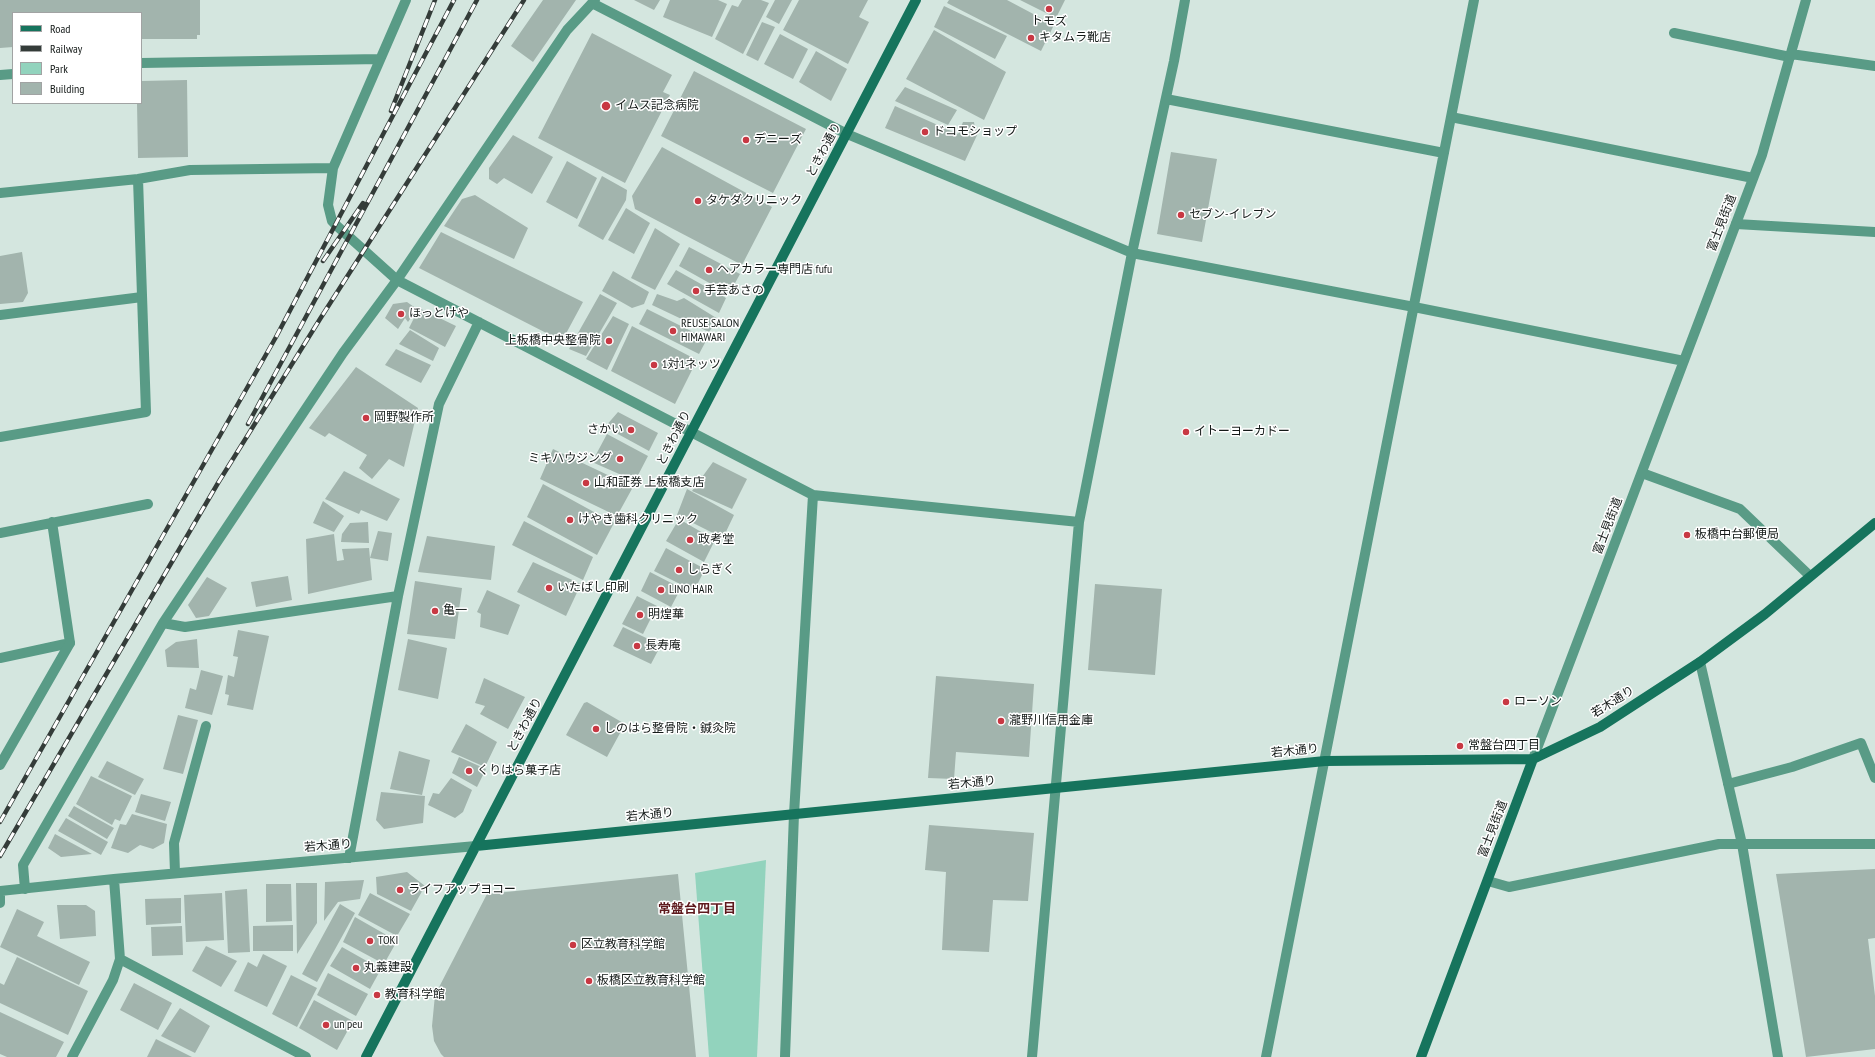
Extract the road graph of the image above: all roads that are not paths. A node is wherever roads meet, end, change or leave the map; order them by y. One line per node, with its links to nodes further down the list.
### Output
1 (406, 0): 9 (street)
2 (916, 0): 16 (street, ときわ通り)
3 (1185, 0): 14 (street)
4 (1474, 0): 15 (street)
5 (1806, 0): 8 (street, 富士見街道)
6 (593, 2): 16 (street); 25 (street)
7 (1674, 33): 8 (street)
8 (1790, 56): 11 (street); 19 (street, 富士見街道)
9 (380, 59): 10 (street); 18 (street)
10 (142, 63)
11 (1875, 66)
12 (12, 74): 13 (street)
13 (0, 75)
14 (1166, 99): 17 (street); 24 (street)
15 (1451, 117): 17 (street); 19 (street)
16 (847, 134): 24 (street); 31 (street, ときわ通り)
17 (1444, 153): 27 (street)
18 (333, 168): 20 (street); 25 (street)
19 (1753, 178): 22 (street, 富士見街道)
20 (138, 179): 21 (street); 26 (street)
21 (0, 193)
22 (1736, 224): 23 (street); 30 (street, 富士見街道)
23 (1875, 232)
24 (1132, 253): 27 (street); 37 (street)
25 (397, 280): 29 (street); 42 (street)
26 (142, 297): 28 (street); 32 (street)
27 (1414, 306): 30 (street); 48 (street)
28 (0, 316)
29 (479, 322): 31 (street); 41 (street)
30 (1684, 361): 33 (street, 富士見街道)
31 (692, 433): 34 (street); 56 (street, ときわ通り)
32 (0, 437)
33 (1642, 473): 40 (street); 47 (street, 富士見街道)
34 (813, 496): 37 (street); 53 (street)
35 (148, 504): 36 (street)
36 (52, 522): 39 (street); 43 (street)
37 (1079, 522): 52 (street)
38 (1875, 523): 40 (street, 若木通り)
39 (0, 532)
40 (1810, 576): 45 (street, 若木通り)
41 (398, 596): 42 (street); 57 (street)
42 (163, 623): 61 (street)
43 (70, 644): 44 (street); 49 (street)
44 (0, 658)
45 (1700, 662): 47 (street, 若木通り); 51 (street)
46 (206, 726): 58 (street)
47 (1533, 759): 48 (street, 若木通り); 60 (street, 富士見街道)
48 (1324, 761): 52 (street, 若木通り); 70 (street)
49 (0, 765)
50 (1875, 778): 51 (street)
51 (1728, 784): 54 (street)
52 (1057, 788): 53 (street, 若木通り); 69 (street)
53 (794, 814): 56 (street, 若木通り); 68 (street)
54 (1742, 844): 55 (street); 60 (street); 72 (street)
55 (1875, 844)
56 (476, 846): 57 (street, 若木通り); 67 (street, ときわ通り)
57 (349, 858): 58 (street, 若木通り)
58 (175, 873): 59 (street, 若木通り)
59 (114, 879): 61 (street, 若木通り); 64 (street)
60 (1488, 881): 71 (street, 富士見街道)
61 (25, 889): 62 (street, 若木通り)
62 (0, 892): 63 (street)
63 (0, 903)
64 (120, 959): 65 (street); 66 (street)
65 (72, 1057)
66 (306, 1057)
67 (366, 1057)
68 (785, 1057)
69 (1032, 1057)
70 (1266, 1057)
71 (1421, 1057)
72 (1778, 1057)

